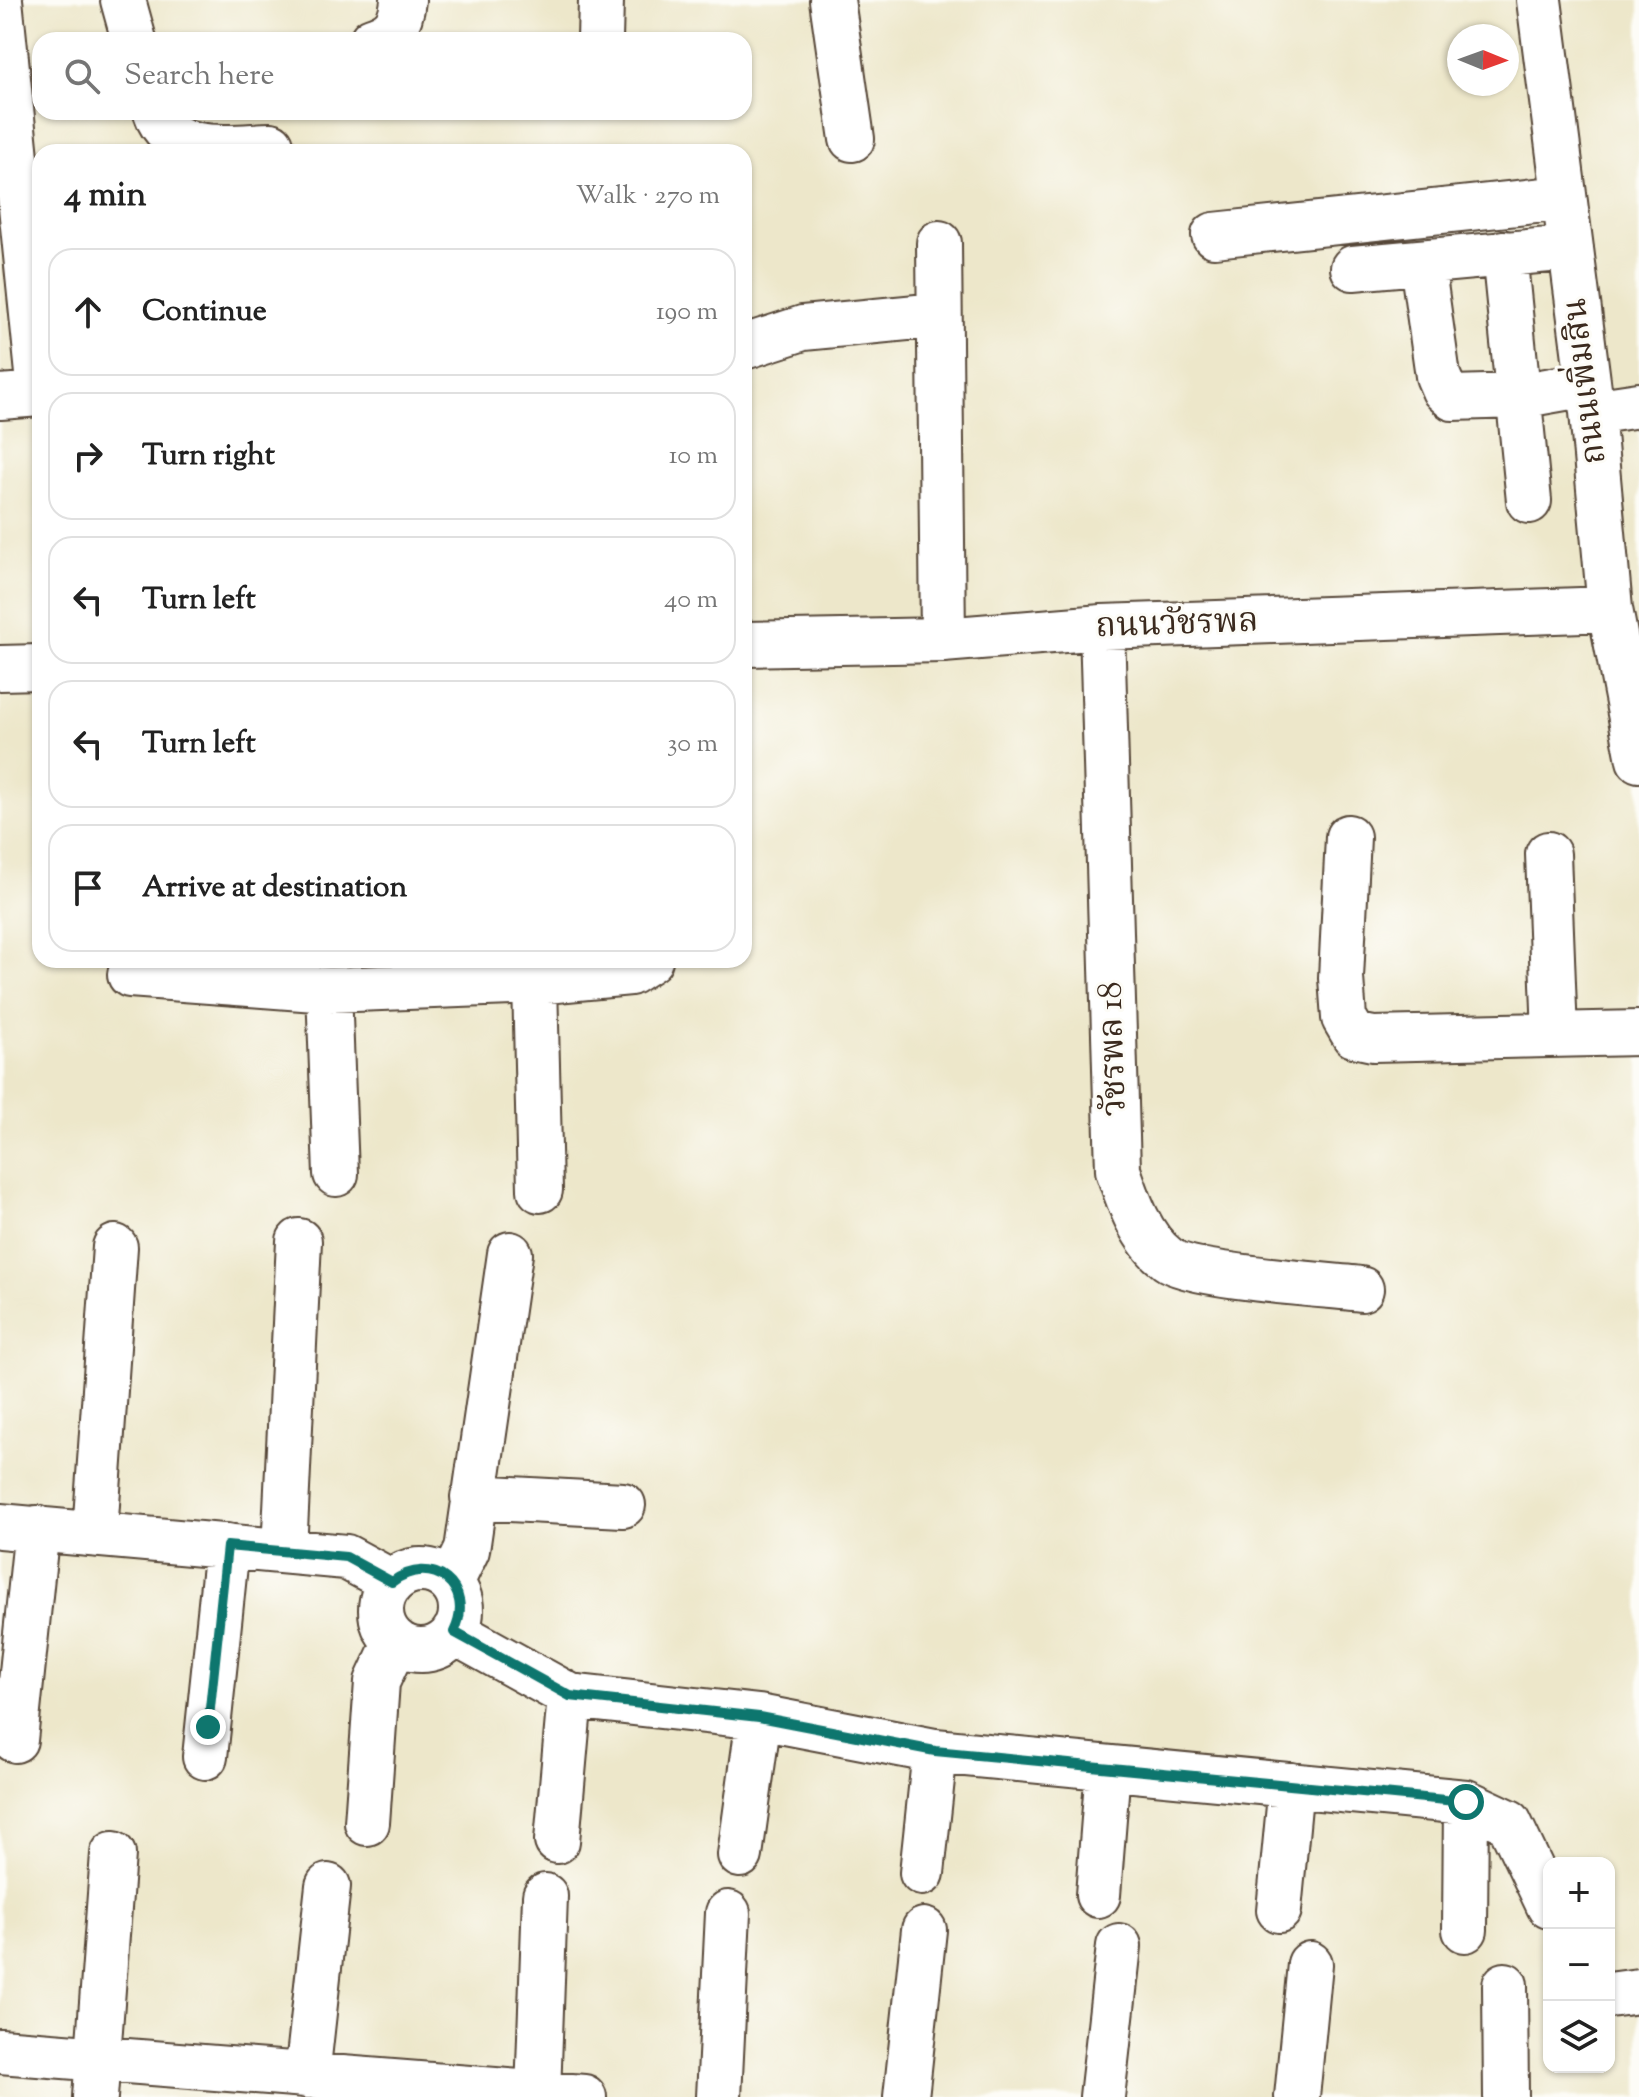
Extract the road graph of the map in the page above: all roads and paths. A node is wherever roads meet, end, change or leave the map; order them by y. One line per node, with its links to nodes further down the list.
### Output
1 (0, 0): 20 (street)
2 (123, 0): 7 (street)
3 (403, 0): 8 (street)
4 (601, 0): 9 (street)
5 (832, 0): 11 (street)
6 (1539, 0): 13 (street, ถนนเพิ่มสิน)
7 (132, 32)
8 (391, 32)
9 (600, 32)
10 (158, 120): 12 (street)
11 (852, 139)
12 (194, 144)
13 (1564, 198): 14 (street); 16 (street, ถนนเพิ่มสิน)
14 (1214, 235)
15 (939, 243): 21 (street)
16 (1571, 248): 17 (street); 26 (street, ถนนเพิ่มสิน)
17 (1504, 253): 18 (street); 24 (street)
18 (1422, 263): 19 (street); 24 (street)
19 (1353, 268)
20 (32, 314)
21 (938, 315): 22 (street); 31 (street)
22 (752, 344)
23 (32, 394): 25 (street)
24 (1519, 396): 26 (street); 28 (street)
25 (0, 397)
26 (1589, 398): 27 (street); 29 (street, ถนนเพิ่มสิน)
27 (1639, 405)
28 (1529, 501)
29 (1610, 609): 30 (street, ถนนวัชรพล); 35 (street, ถนนเพิ่มสิน)
30 (1102, 627): 31 (street, ถนนวัชรพล); 50 (street, วัชรพล 18)
31 (943, 640): 32 (street, ถนนวัชรพล)
32 (752, 644)
33 (32, 667): 34 (street)
34 (0, 668)
35 (1630, 679): 36 (street, ถนนเพิ่มสิน)
36 (1639, 760)
37 (1348, 837): 44 (street)
38 (1548, 854): 44 (street)
39 (638, 968): 41 (street)
40 (130, 975): 42 (street)
41 (535, 982): 42 (street); 46 (street)
42 (329, 990): 45 (street)
43 (1639, 1033): 44 (street)
44 (1555, 1035)
45 (336, 1174)
46 (540, 1190)
47 (299, 1241): 56 (street)
48 (115, 1247): 54 (street)
49 (510, 1254): 51 (street)
50 (1361, 1289)
51 (473, 1497): 52 (street); 58 (street)
52 (623, 1505)
53 (19, 1527): 54 (street); 63 (street)
54 (95, 1533): 55 (street)
55 (227, 1546): 56 (street); 65 (street)
56 (284, 1551): 57 (street)
57 (392, 1582): 58 (street); 60 (street)
58 (451, 1583): 59 (street)
59 (454, 1632): 60 (street); 61 (street)
60 (396, 1641): 69 (street)
61 (570, 1696): 62 (street); 70 (street)
62 (759, 1717): 64 (street); 72 (street)
63 (15, 1740)
64 (935, 1751): 66 (street); 73 (street)
65 (205, 1757)
66 (1108, 1768): 67 (street); 76 (street)
67 (1291, 1785): 68 (street); 78 (street)
68 (1466, 1802): 75 (street); 81 (street)
69 (367, 1823)
70 (557, 1841)
71 (113, 1854): 89 (street)
72 (740, 1855)
73 (922, 1873)
74 (328, 1886): 88 (street)
75 (1543, 1893)
76 (1098, 1895)
77 (545, 1896): 91 (street)
78 (1279, 1910)
79 (728, 1913): 93 (street)
80 (924, 1930): 94 (street)
81 (1465, 1930)
82 (1119, 1946): 95 (street)
83 (1310, 1964): 96 (street)
84 (1505, 1985): 97 (street)
85 (1639, 1991): 86 (street)
86 (1615, 1994)
87 (0, 2051): 89 (street)
88 (307, 2076): 89 (street); 90 (street)
89 (96, 2078)
90 (354, 2088): 91 (street)
91 (562, 2096): 92 (street)
92 (584, 2097)
93 (719, 2097)
94 (906, 2097)
95 (1102, 2097)
96 (1297, 2097)
97 (1506, 2097)

